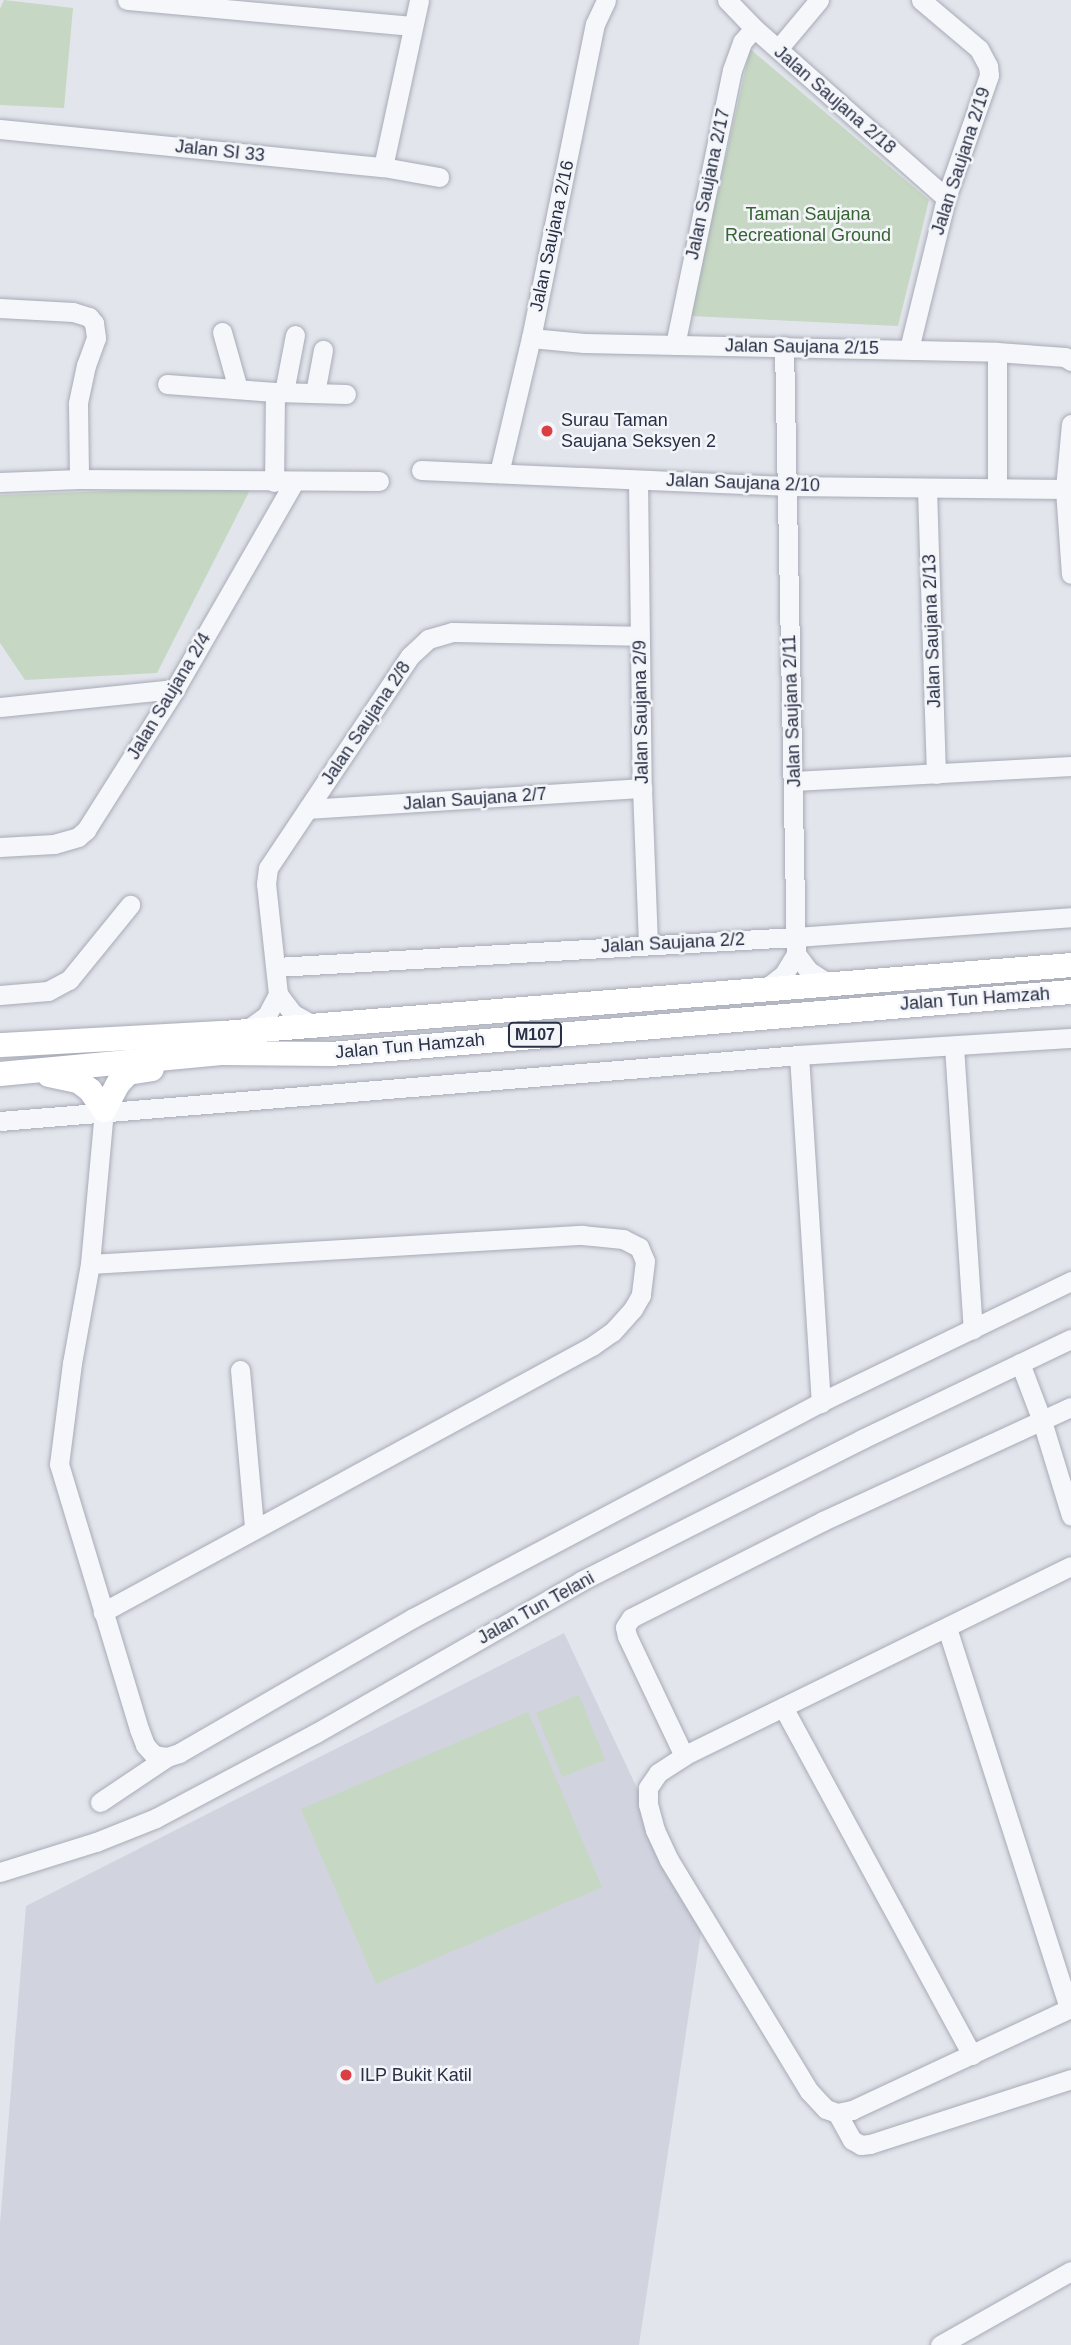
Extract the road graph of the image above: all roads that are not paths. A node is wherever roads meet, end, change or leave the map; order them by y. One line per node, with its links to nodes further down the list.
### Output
1 (127, 0): 7 (street)
2 (419, 0): 7 (street)
3 (606, 0): 17 (street, Jalan Saujana 2/16)
4 (727, 0): 8 (street, Jalan Saujana 2/18)
5 (819, 0): 9 (street)
6 (921, 0): 13 (street, Jalan Saujana 2/19)
7 (411, 26): 11 (street)
8 (754, 28): 9 (street, Jalan Saujana 2/18); 18 (street, Jalan Saujana 2/17)
9 (778, 49): 13 (street, Jalan Saujana 2/18)
10 (0, 129): 11 (street, Jalan SI 33)
11 (383, 167): 12 (street, Jalan SI 33)
12 (439, 177)
13 (946, 198): 21 (street, Jalan Saujana 2/19)
14 (0, 309): 32 (street)
15 (222, 332): 25 (street)
16 (295, 335): 26 (street)
17 (531, 338): 18 (street, Jalan Saujana 2/15); 31 (street, Jalan Saujana 2/16)
18 (675, 345): 19 (street, Jalan Saujana 2/15)
19 (784, 346): 21 (street, Jalan Saujana 2/15); 37 (street, Jalan Saujana 2/11)
20 (323, 349): 27 (street)
21 (909, 349): 22 (street, Jalan Saujana 2/15)
22 (997, 352): 23 (street, Jalan Saujana 2/15); 38 (street)
23 (1071, 361)
24 (167, 384): 25 (street)
25 (238, 389): 26 (street)
26 (280, 392): 27 (street); 36 (street)
27 (315, 393): 28 (street)
28 (346, 394)
29 (1071, 424): 40 (street)
30 (421, 470): 31 (street, Jalan Saujana 2/10)
31 (499, 473): 33 (street, Jalan Saujana 2/10)
32 (79, 478): 35 (street); 36 (street)
33 (638, 480): 37 (street, Jalan Saujana 2/10); 42 (street, Jalan Saujana 2/9)
34 (379, 481): 36 (street)
35 (0, 482)
36 (284, 482): 43 (street, Jalan Saujana 2/4)
37 (785, 486): 39 (street, Jalan Saujana 2/10); 47 (street, Jalan Saujana 2/11)
38 (997, 488): 39 (street, Jalan Saujana 2/10); 40 (street, Jalan Saujana 2/10)
39 (928, 489): 46 (street, Jalan Saujana 2/13)
40 (1065, 489): 41 (street)
41 (1071, 574)
42 (639, 636): 48 (street, Jalan Saujana 2/9); 49 (street, Jalan Saujana 2/8)
43 (175, 689): 44 (street); 50 (street, Jalan Saujana 2/4)
44 (2, 704)
45 (1071, 766): 46 (street)
46 (936, 774): 47 (street)
47 (794, 781): 54 (street, Jalan Saujana 2/11)
48 (642, 788): 49 (street, Jalan Saujana 2/7); 53 (street, Jalan Saujana 2/9)
49 (308, 809): 56 (street, Jalan Saujana 2/8)
50 (0, 847)
51 (130, 905): 61 (street)
52 (1071, 917): 54 (street, Jalan Saujana 2/2)
53 (648, 944): 54 (street, Jalan Saujana 2/2); 56 (street, Jalan Saujana 2/2)
54 (796, 945): 57 (street); 58 (street)
55 (1071, 965): 57 (main road, Jalan Tun Hamzah / M107)
56 (276, 967): 60 (street, Jalan Saujana 2/8)
57 (829, 984): 58 (main road, Jalan Tun Hamzah / M107)
58 (765, 989): 62 (main road, Jalan Tun Hamzah / M107)
59 (1071, 992): 67 (main road, Jalan Tun Hamzah / M107)
60 (278, 994): 62 (street); 63 (street)
61 (0, 995)
62 (315, 1026): 63 (main road, Jalan Tun Hamzah / M107)
63 (244, 1032): 65 (main road, Jalan Tun Hamzah / M107)
64 (1071, 1038): 66 (street)
65 (4, 1045)
66 (954, 1046): 68 (street); 74 (street)
67 (331, 1054): 69 (main road, Jalan Tun Hamzah / M107); 70 (main road)
68 (799, 1055): 70 (street); 78 (street)
69 (0, 1075): 70 (main road)
70 (104, 1110): 71 (street); 72 (street)
71 (0, 1121)
72 (90, 1264): 82 (street); 84 (street)
73 (1071, 1281): 74 (street)
74 (973, 1329): 78 (street)
75 (1071, 1339): 76 (street, Jalan Tun Telani)
76 (1020, 1363): 80 (street); 90 (street, Jalan Tun Telani)
77 (240, 1370): 82 (street)
78 (821, 1403): 88 (street)
79 (1071, 1407): 80 (street)
80 (1042, 1421): 81 (street); 87 (street)
81 (1071, 1516)
82 (254, 1528): 84 (street)
83 (1071, 1566): 85 (street)
84 (103, 1612): 88 (street)
85 (947, 1628): 86 (street); 91 (street)
86 (783, 1707): 87 (street); 92 (street)
87 (684, 1756): 94 (street)
88 (167, 1757): 89 (street)
89 (100, 1802)
90 (0, 1872)
91 (1070, 2008): 92 (street)
92 (972, 2054): 94 (street)
93 (1071, 2079): 94 (street)
94 (837, 2113)
95 (1071, 2272): 96 (street)
96 (940, 2345)

